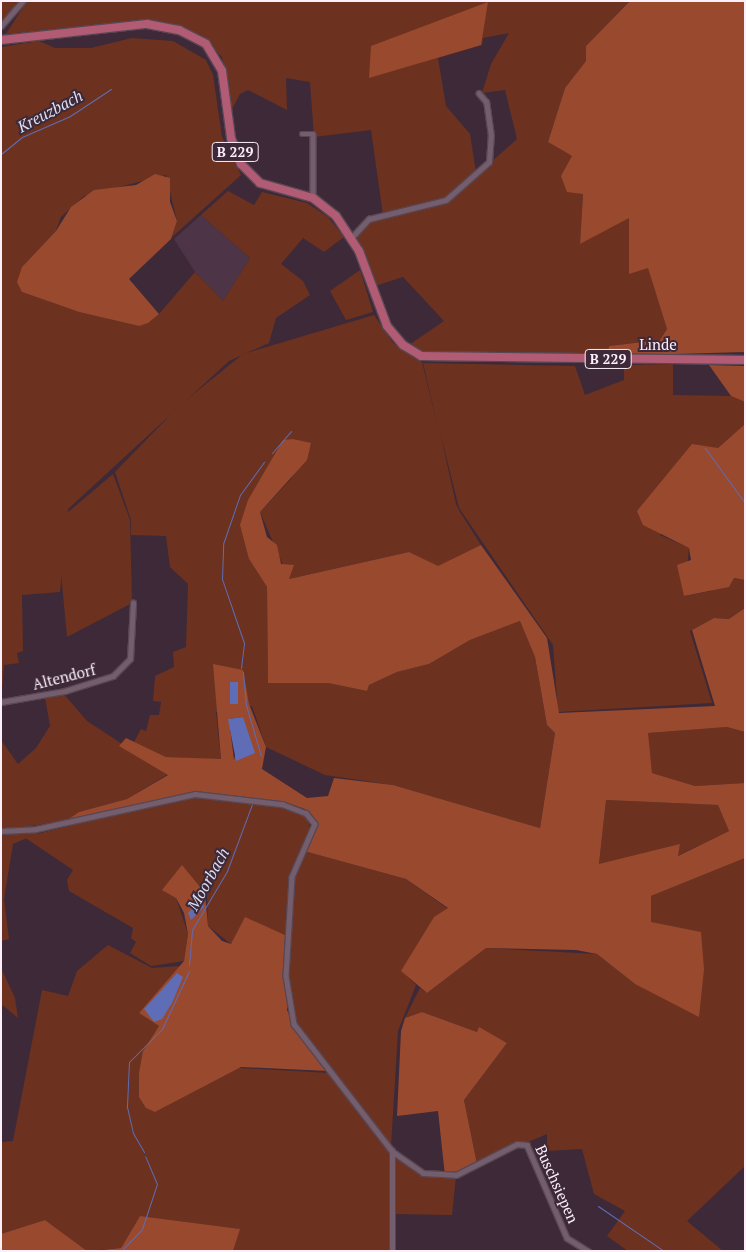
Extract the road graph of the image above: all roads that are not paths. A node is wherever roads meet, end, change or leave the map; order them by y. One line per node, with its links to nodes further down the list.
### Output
1 (23, 1): 2 (street)
2 (1, 26)
3 (1, 40): 6 (main road, B 229)
4 (479, 94): 7 (street)
5 (302, 134): 6 (street)
6 (313, 198): 7 (main road, B 229)
7 (352, 238): 8 (main road, Linde / B 229)
8 (745, 360)
9 (133, 603): 10 (street, Altendorf)
10 (1, 702)
11 (1, 832): 12 (street)
12 (392, 1151): 13 (street); 14 (street, Buschsiepen)
13 (392, 1251)
14 (588, 1251)

